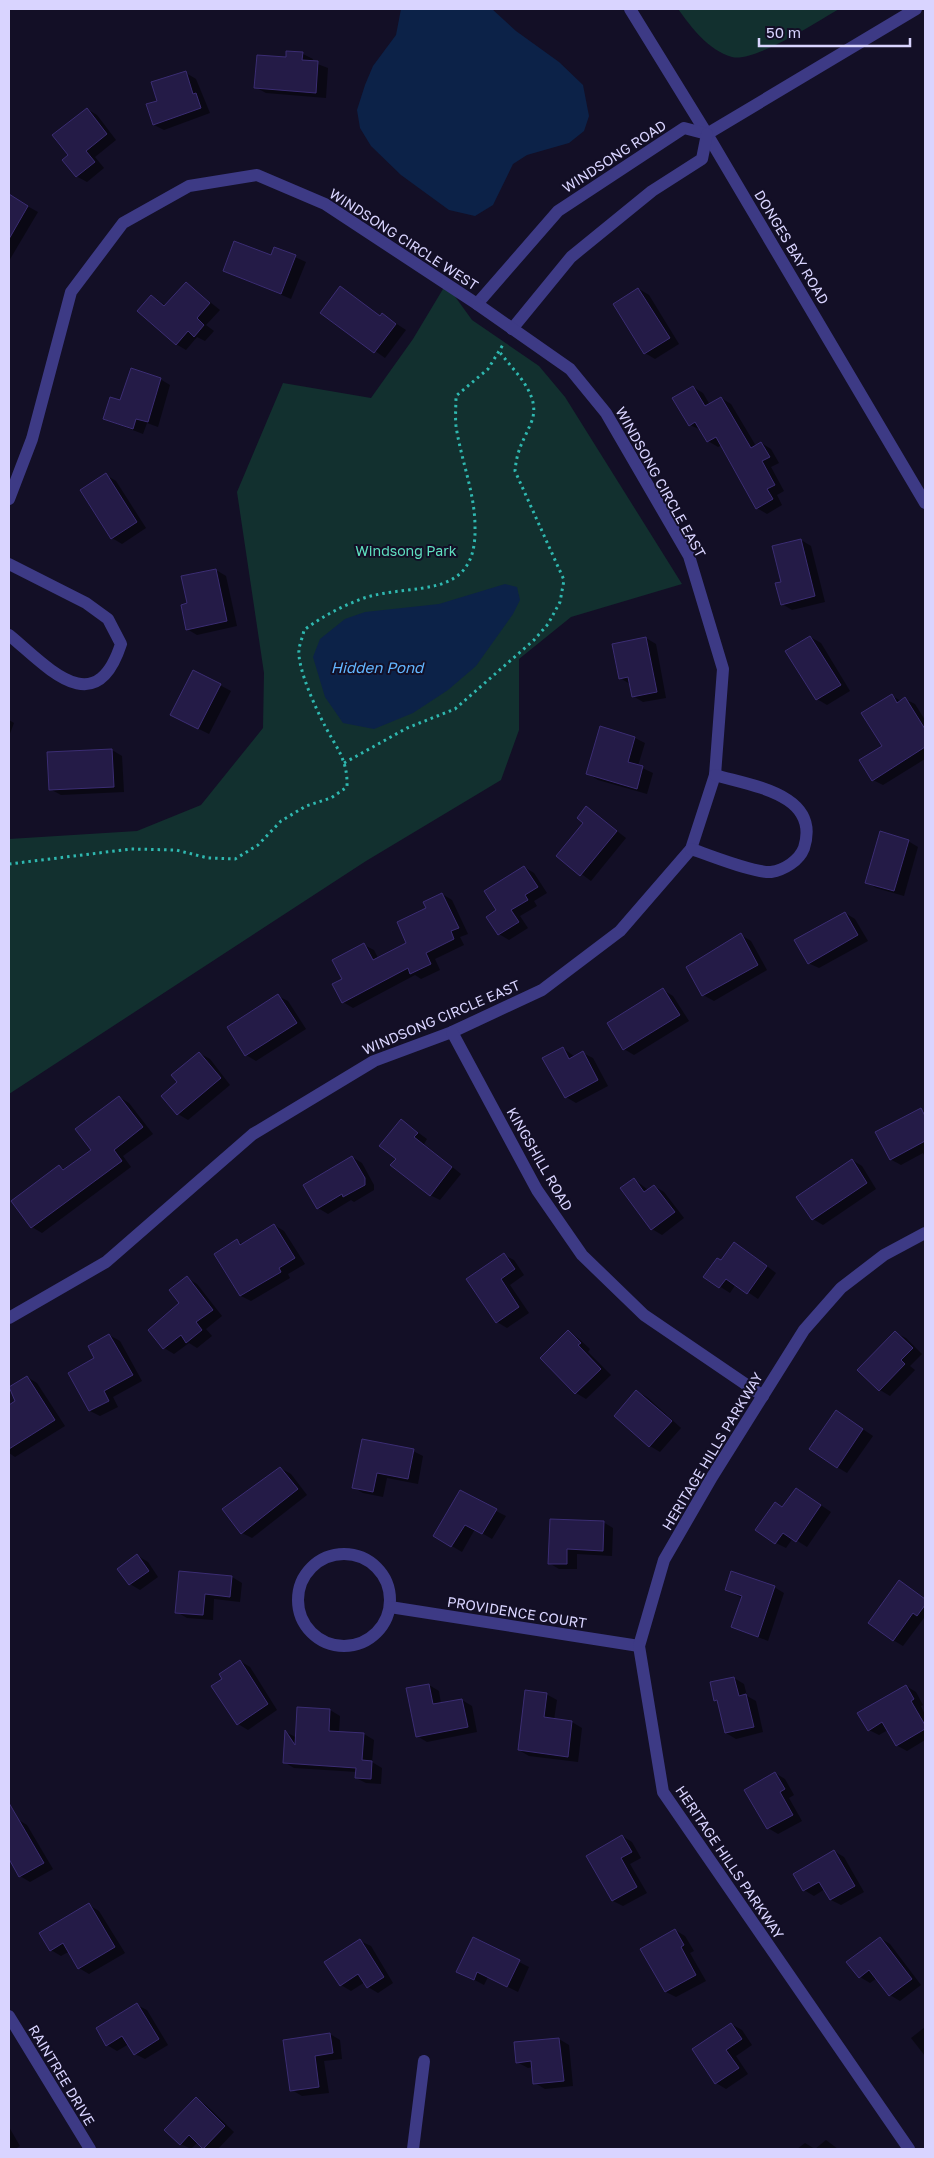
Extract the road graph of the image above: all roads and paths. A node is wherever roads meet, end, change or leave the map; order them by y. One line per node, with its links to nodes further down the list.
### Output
1 (630, 9): 3 (street, DONGES BAY ROAD)
2 (916, 9): 3 (street)
3 (707, 134): 4 (street, WINDSONG ROAD); 5 (street); 8 (street, DONGES BAY ROAD)
4 (477, 304): 5 (street, WINDSONG CIRCLE EAST); 7 (street, WINDSONG CIRCLE WEST)
5 (512, 329): 6 (path); 12 (street, WINDSONG CIRCLE EAST)
6 (499, 351): 11 (path); 11 (path)
7 (9, 499)
8 (925, 503)
9 (9, 564): 10 (street)
10 (9, 635)
11 (344, 763): 14 (path)
12 (715, 775): 13 (street, WINDSONG CIRCLE EAST); 13 (street)
13 (691, 848): 15 (street, WINDSONG CIRCLE EAST)
14 (9, 864)
15 (452, 1032): 17 (street, WINDSONG CIRCLE EAST); 18 (street, KINGSHILL ROAD)
16 (925, 1233): 18 (street, HERITAGE HILLS PARKWAY)
17 (9, 1318)
18 (763, 1396): 20 (street, HERITAGE HILLS PARKWAY)
19 (390, 1607): 19 (street); 20 (street, PROVIDENCE COURT)
20 (640, 1646): 25 (street, HERITAGE HILLS PARKWAY)
21 (9, 2016): 23 (street, RAINTREE DRIVE)
22 (424, 2061): 24 (street)
23 (90, 2149)
24 (413, 2149)
25 (909, 2149)

